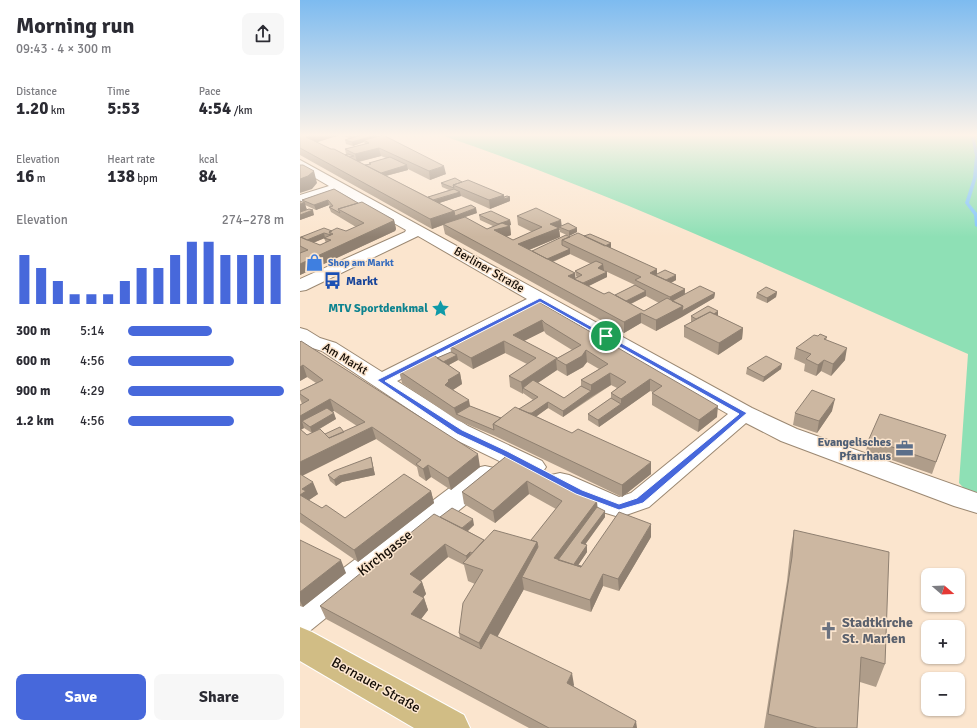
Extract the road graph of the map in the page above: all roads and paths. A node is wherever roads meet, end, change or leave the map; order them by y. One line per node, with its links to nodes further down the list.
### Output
1 (309, 169): 2 (street, Berliner Straße)
2 (340, 187): 3 (street); 4 (street, Berliner Straße)
3 (300, 199)
4 (415, 228): 5 (street); 6 (street, Berliner Straße)
5 (300, 286)
6 (540, 300): 8 (street, Am Markt); 9 (street, Berliner Straße)
7 (300, 334): 8 (street, Am Markt)
8 (380, 380): 10 (street)
9 (744, 413): 10 (street); 11 (street, Berliner Straße)
10 (505, 453): 12 (street, Kirchgasse)
11 (970, 501)
12 (300, 620)
13 (300, 643): 14 (main road, Bernauer Straße)
14 (451, 728)

